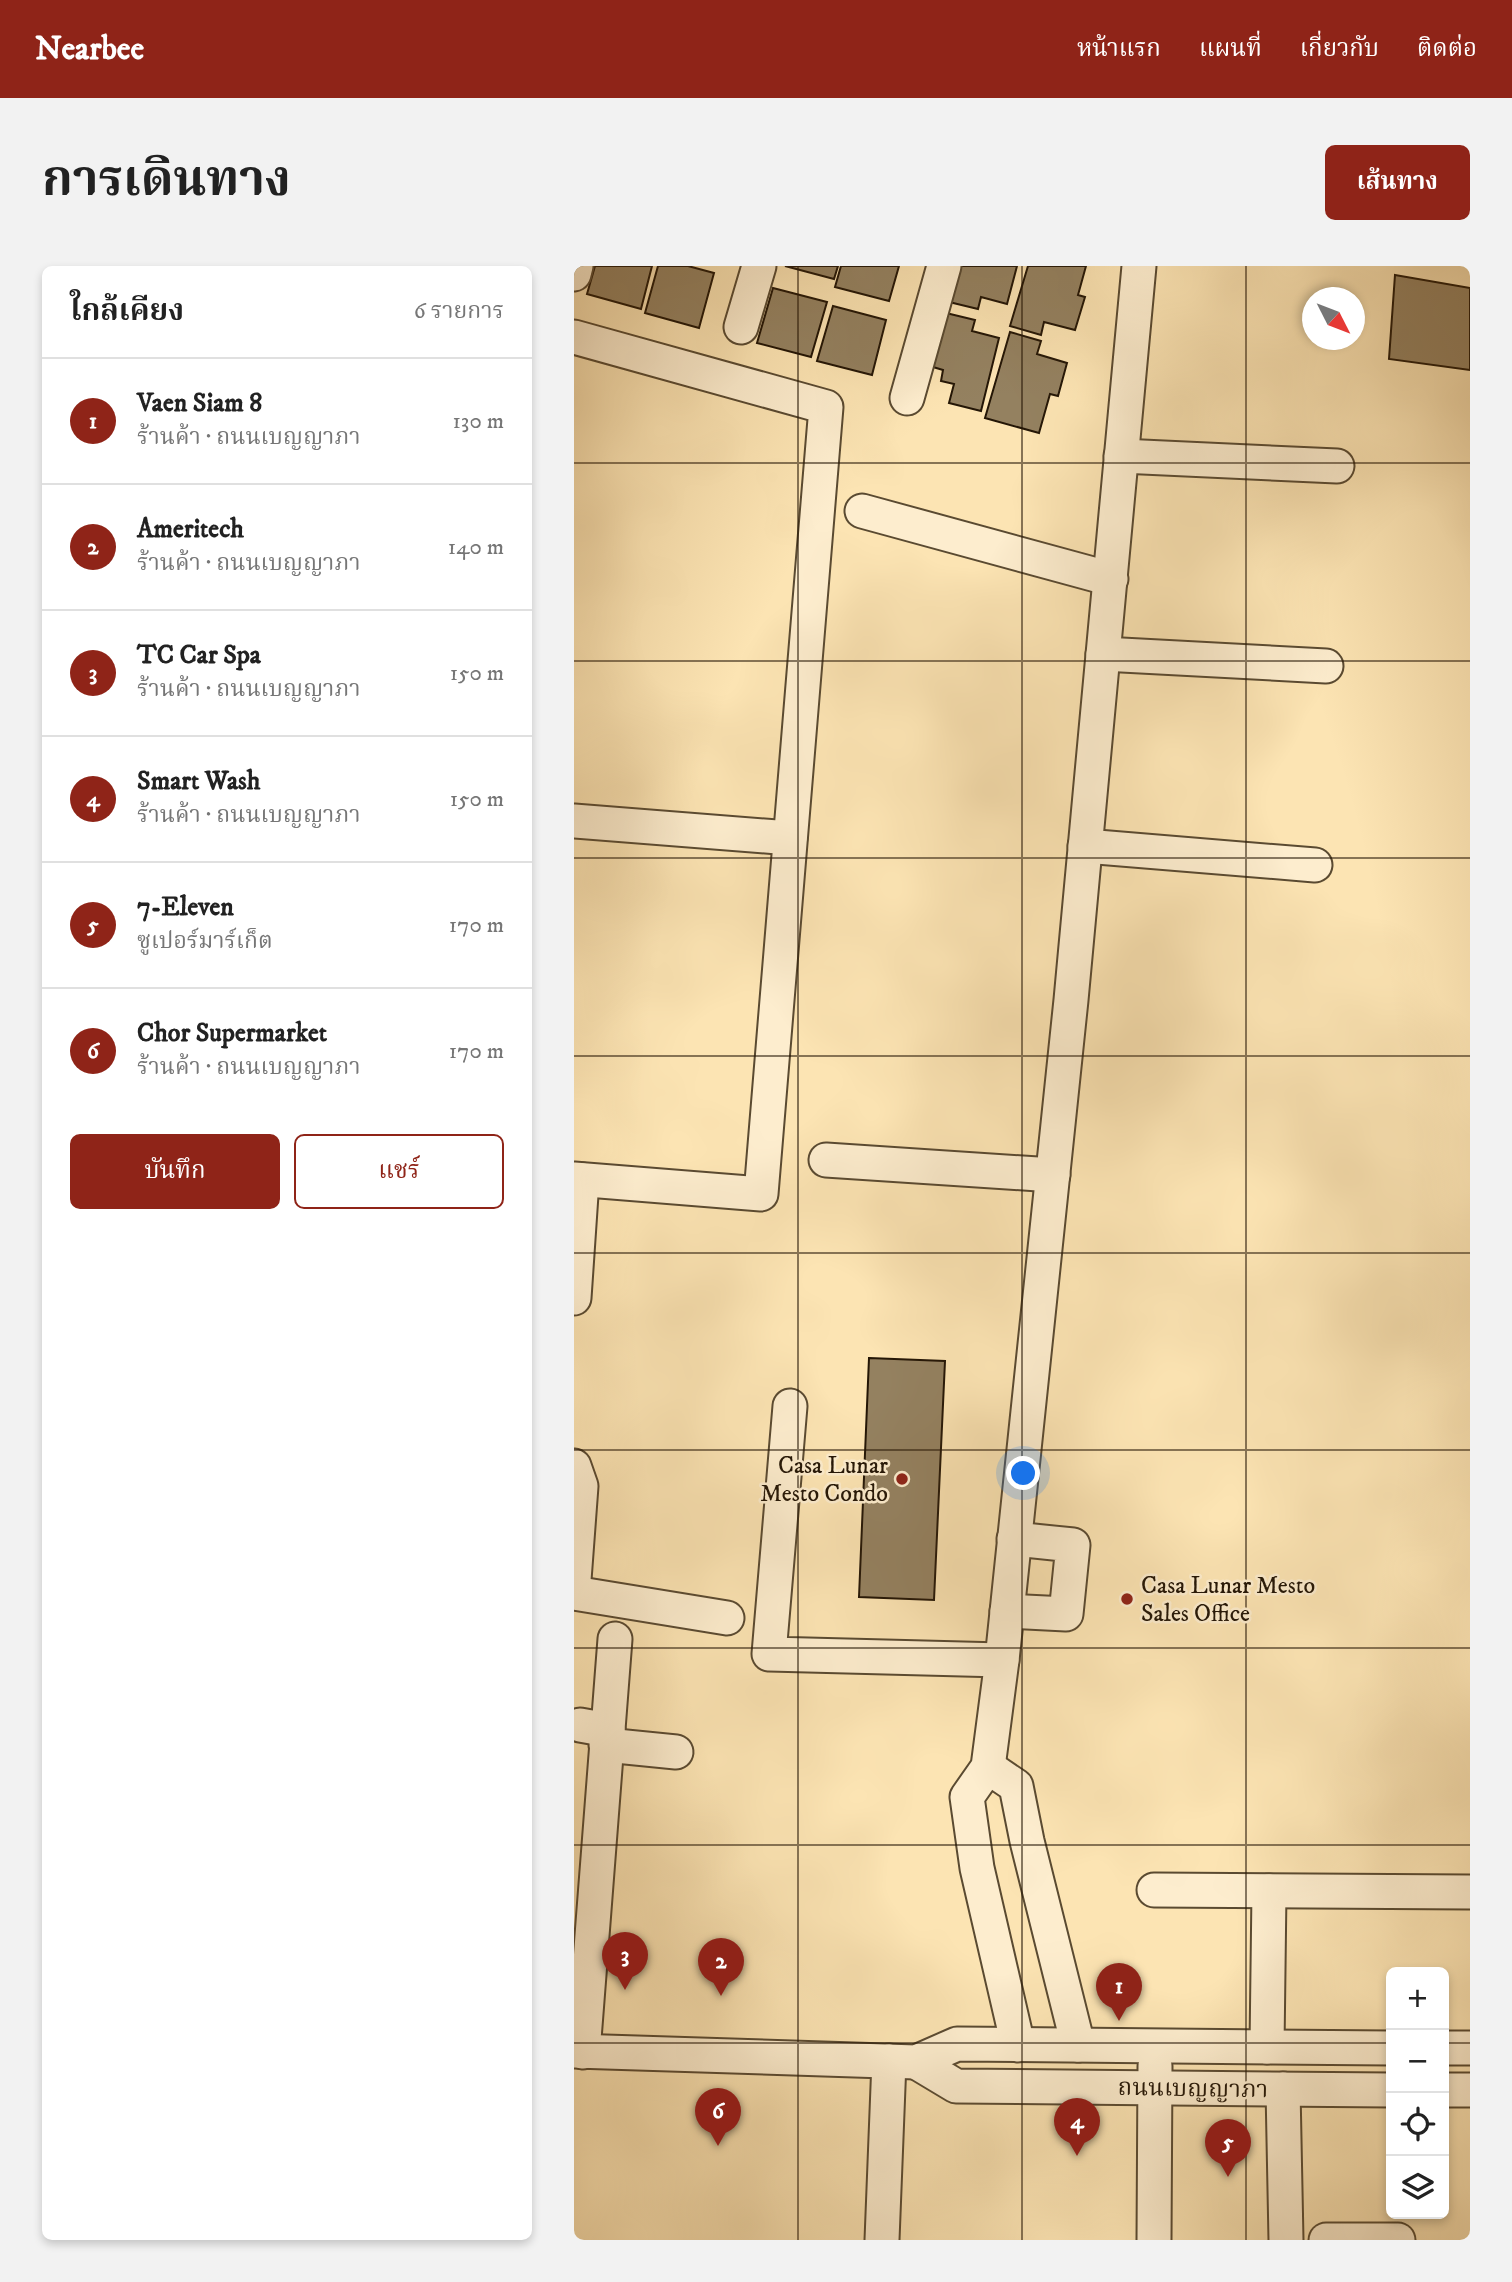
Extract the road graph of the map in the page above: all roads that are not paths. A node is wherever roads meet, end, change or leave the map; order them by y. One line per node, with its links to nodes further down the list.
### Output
1 (576, 266): 5 (street)
2 (759, 266): 6 (street)
3 (944, 266): 8 (street)
4 (1139, 266): 9 (street)
5 (574, 274)
6 (741, 327)
7 (574, 337): 16 (street)
8 (907, 398)
9 (1121, 456): 10 (street); 12 (street)
10 (1337, 466)
11 (862, 511): 12 (street)
12 (1111, 579): 13 (street)
13 (1103, 653): 14 (street); 17 (street)
14 (1326, 666)
15 (574, 821): 16 (street)
16 (790, 838): 21 (street)
17 (1085, 846): 18 (street); 20 (street)
18 (1315, 865)
19 (826, 1160): 20 (street)
20 (1053, 1175): 25 (street)
21 (578, 1179): 22 (street)
22 (574, 1298)
23 (790, 1406): 31 (street)
24 (574, 1466): 26 (street)
25 (1014, 1539): 28 (street); 28 (street)
26 (574, 1580)
27 (574, 1593): 29 (street)
28 (1007, 1611): 31 (street)
29 (727, 1618)
30 (615, 1639): 32 (street)
31 (1002, 1660): 34 (street)
32 (598, 1733): 33 (street); 46 (street)
33 (676, 1752)
34 (988, 1767): 38 (street); 39 (street)
35 (1154, 1890): 36 (street)
36 (1269, 1891): 37 (street); 41 (street)
37 (1470, 1892)
38 (1018, 2045): 39 (street, ถนนเบญญาภา); 47 (street, ถนนเบญญาภา)
39 (1078, 2045): 40 (street, ถนนเบญญาภา)
40 (1155, 2046): 41 (street, ถนนเบญญาภา); 48 (street)
41 (1268, 2047): 42 (street, ถนนเบญญาภา)
42 (1348, 2047): 43 (street, ถนนเบญญาภา); 50 (street)
43 (1386, 2048)
44 (1449, 2048): 45 (street)
45 (1470, 2048)
46 (578, 2052): 47 (street, ถนนเบญญาภา)
47 (902, 2062): 48 (street, ถนนเบญญาภา); 54 (street)
48 (1155, 2088): 49 (street, ถนนเบญญาภา); 55 (street)
49 (1283, 2089): 50 (street, ถนนเบญญาภา); 56 (street)
50 (1347, 2089): 51 (street, ถนนเบญญาภา)
51 (1386, 2090)
52 (1449, 2090): 53 (street)
53 (1470, 2090)
54 (882, 2240)
55 (1154, 2240)
56 (1286, 2240)
57 (1326, 2240): 58 (street)
58 (1398, 2240)

